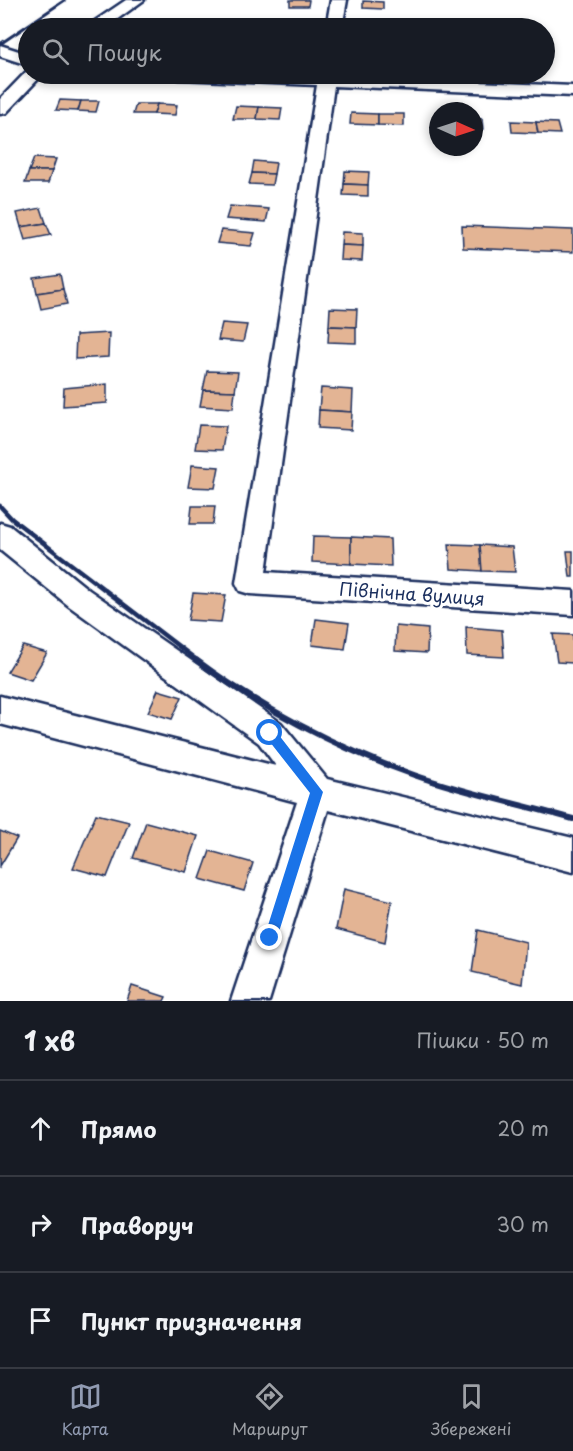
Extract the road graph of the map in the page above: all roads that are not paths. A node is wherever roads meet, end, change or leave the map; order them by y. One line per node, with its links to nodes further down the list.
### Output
1 (136, 0): 3 (street)
2 (339, 0): 4 (street)
3 (110, 18)
4 (336, 18)
5 (0, 50): 6 (street)
6 (18, 56)
7 (24, 84): 11 (street)
8 (325, 84): 13 (street, Північна вулиця)
9 (450, 84): 10 (street)
10 (573, 91)
11 (0, 109)
12 (0, 534): 15 (street)
13 (573, 603)
14 (0, 710): 15 (street)
15 (317, 792): 16 (street); 17 (street)
16 (573, 855)
17 (250, 1001)

